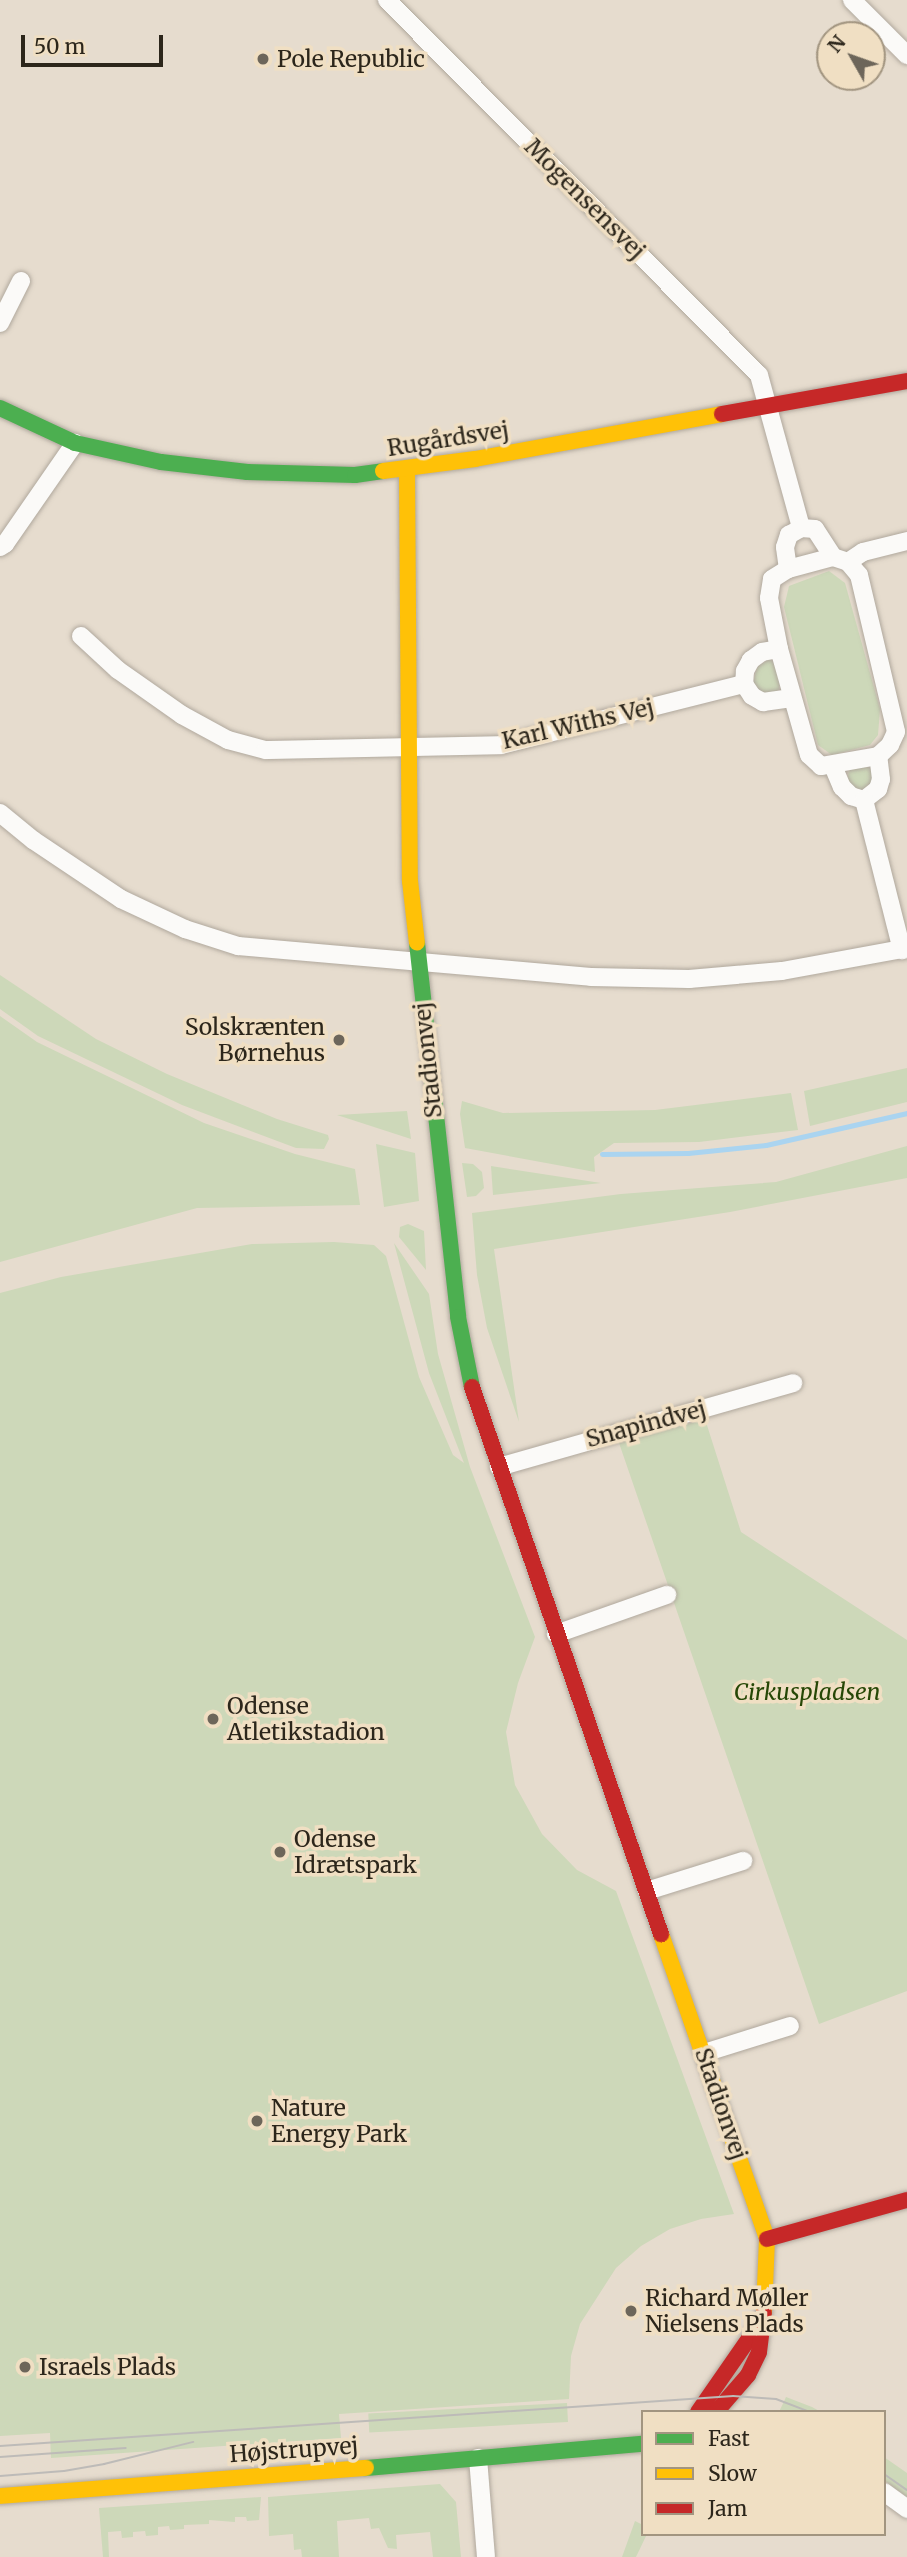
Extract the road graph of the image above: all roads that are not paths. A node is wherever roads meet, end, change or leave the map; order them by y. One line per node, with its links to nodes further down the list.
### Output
1 (387, 0): 7 (street, Mogensensvej)
2 (852, 0): 3 (street)
3 (907, 55)
4 (22, 281): 5 (street)
5 (0, 323)
6 (907, 381): 7 (street, Rugårdsvej)
7 (769, 407): 10 (street, Rugårdsvej); 11 (street, Mogensensvej)
8 (0, 408): 9 (street, Rugårdsvej)
9 (75, 443): 10 (street, Rugårdsvej); 13 (street)
10 (407, 470): 20 (street, Stadionvej)
11 (801, 528): 14 (street); 15 (street)
12 (907, 541): 14 (street)
13 (0, 547)
14 (841, 560): 15 (street); 21 (street)
15 (788, 569): 17 (street)
16 (81, 635): 20 (street, Karl Withs Vej)
17 (779, 649): 18 (street); 19 (street)
18 (744, 684): 19 (street); 20 (street, Karl Withs Vej)
19 (792, 698): 22 (street)
20 (409, 746): 26 (street, Stadionvej)
21 (892, 749): 22 (street); 23 (street)
22 (833, 766): 23 (street)
23 (864, 800): 25 (street)
24 (0, 813): 26 (street)
25 (905, 949): 26 (street)
26 (417, 959): 28 (street, Stadionvej)
27 (793, 1383): 28 (street, Snapindvej)
28 (499, 1467): 30 (street, Stadionvej)
29 (667, 1595): 30 (street)
30 (556, 1634): 32 (street, Stadionvej)
31 (743, 1861): 32 (street)
32 (648, 1891): 34 (street, Stadionvej)
33 (790, 2026): 34 (street)
34 (704, 2053): 36 (street, Stadionvej)
35 (907, 2200): 36 (street)
36 (767, 2239): 37 (street, Stadionvej)
37 (723, 2405): 38 (street, Stadionvej)
38 (705, 2410)
39 (641, 2444): 40 (street, Højstrupvej)
40 (478, 2458): 42 (street, Højstrupvej); 44 (street)
41 (886, 2493): 43 (street)
42 (0, 2496)
43 (907, 2509)
44 (486, 2557)

